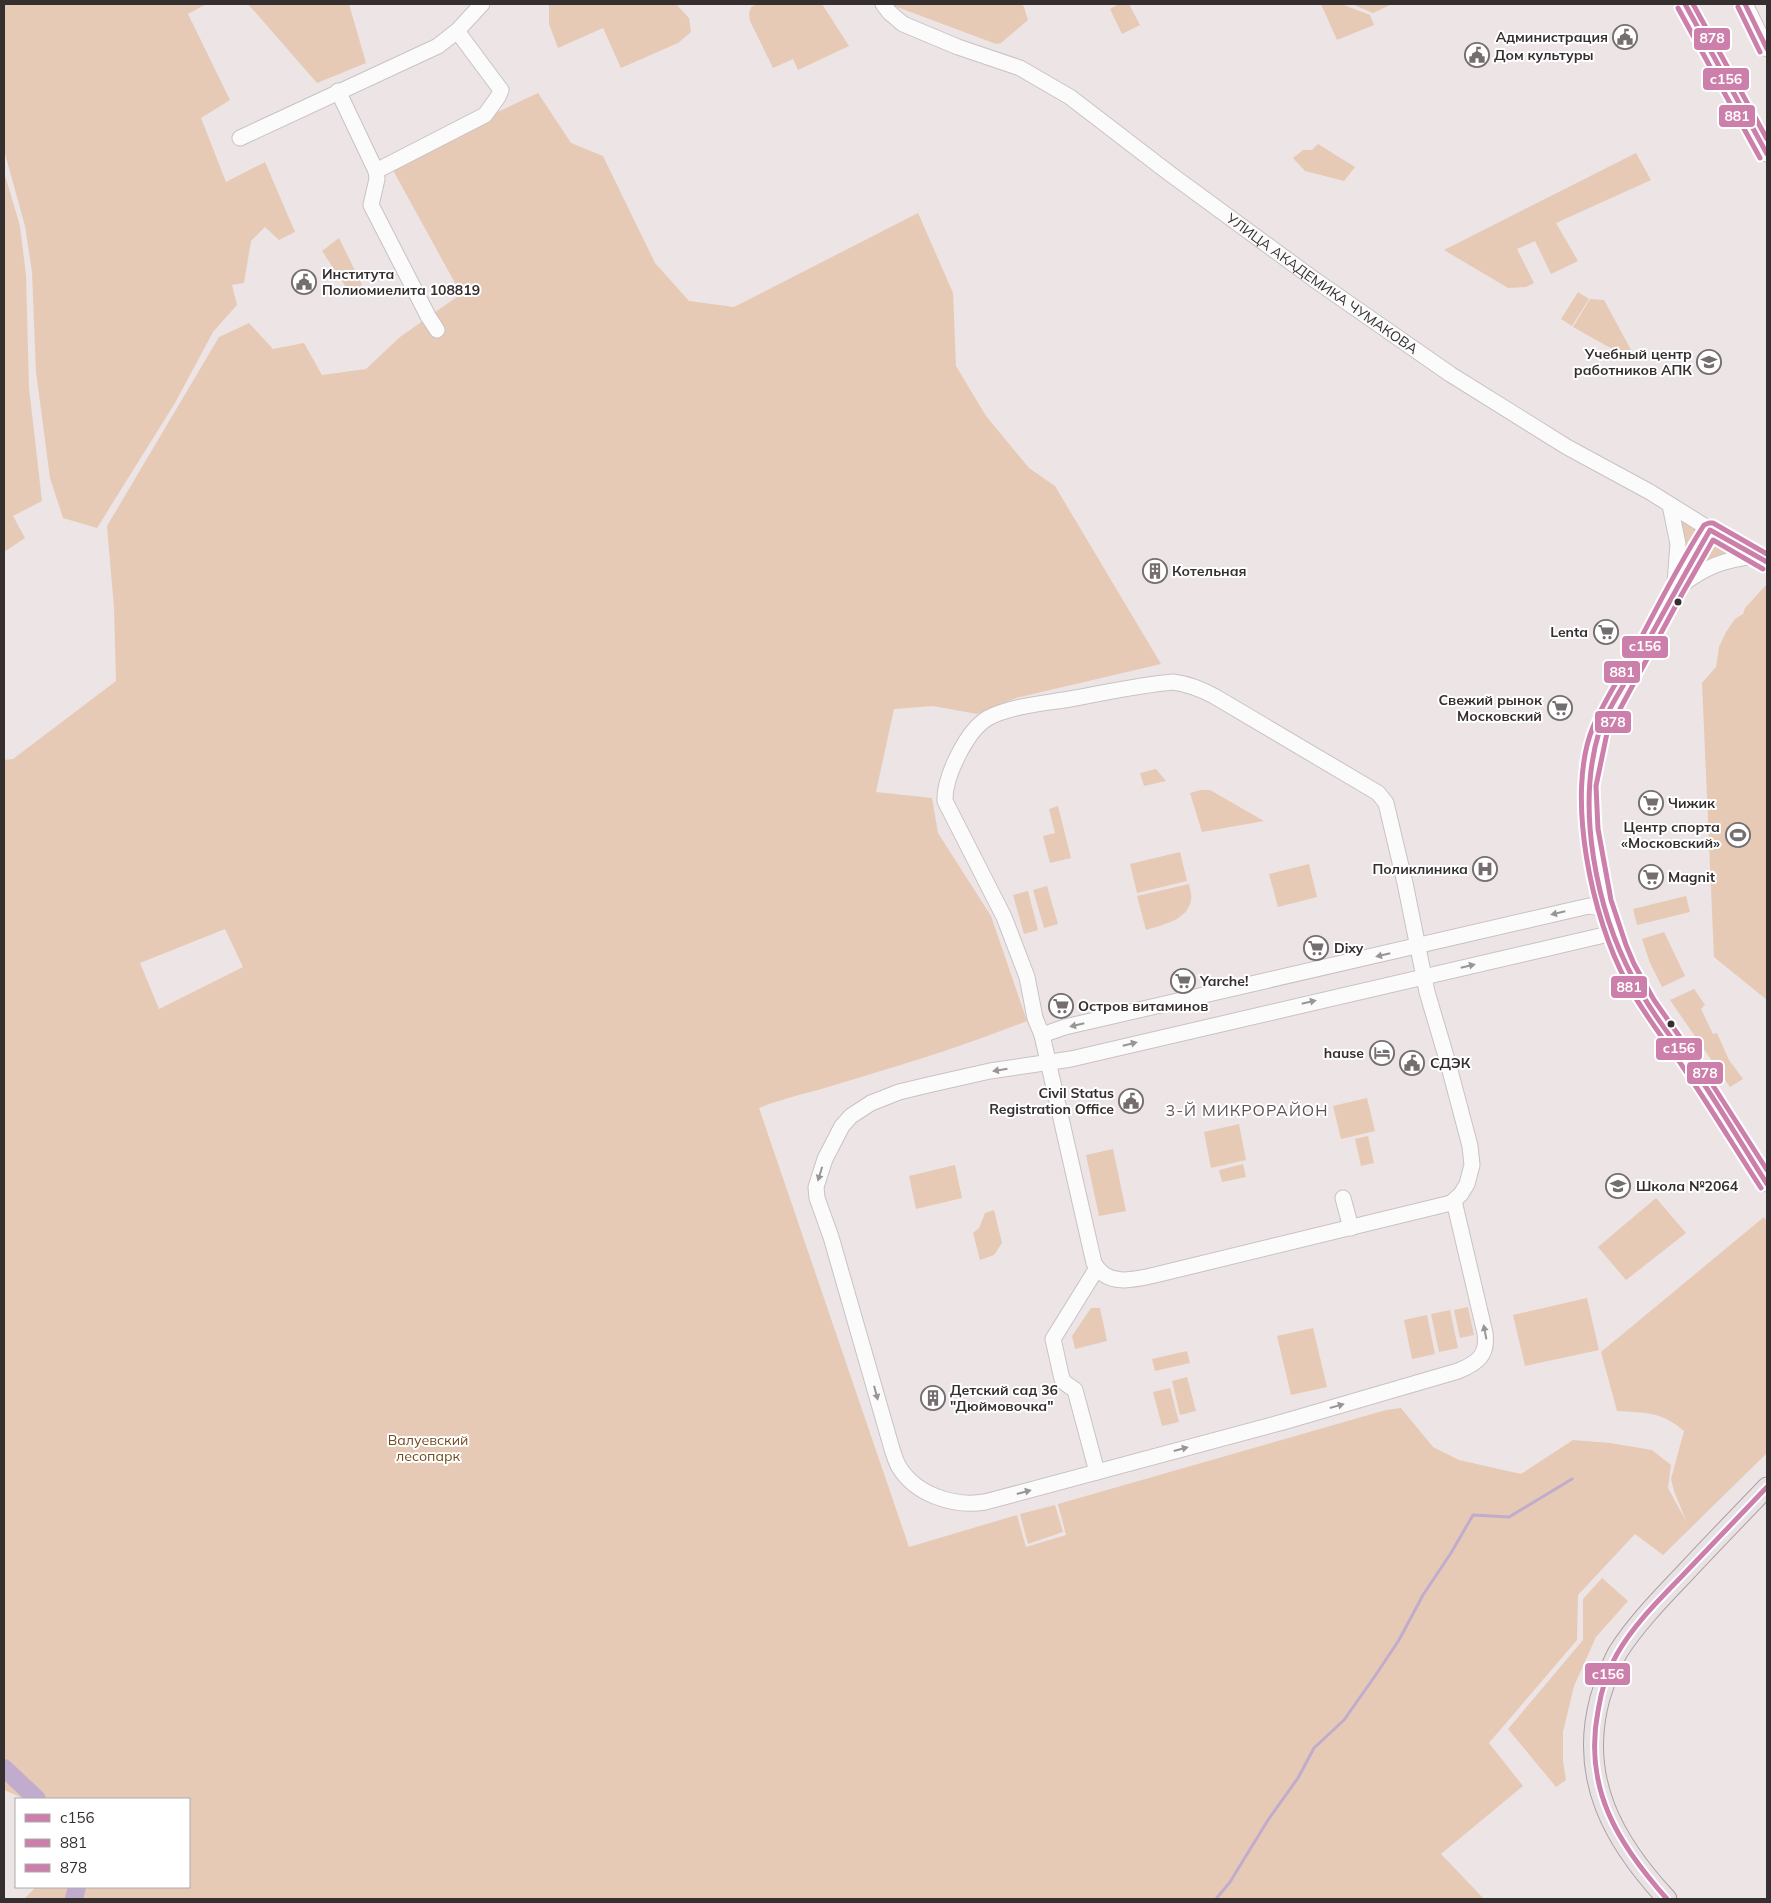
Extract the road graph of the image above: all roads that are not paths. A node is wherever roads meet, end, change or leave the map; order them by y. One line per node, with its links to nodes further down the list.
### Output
1 (482, 4): 5 (street)
2 (883, 4): 12 (street, УЛИЦА АКАДЕМИКА ЧУМАКОВА)
3 (1685, 4): 9 (street)
4 (1745, 4): 6 (street)
5 (457, 31): 7 (street); 10 (street)
6 (1767, 49)
7 (338, 91): 8 (street); 10 (street)
8 (240, 138)
9 (1767, 154)
10 (376, 171): 11 (street)
11 (437, 330)
12 (1670, 505): 13 (street, УЛИЦА АКАДЕМИКА ЧУМАКОВА); 15 (street)
13 (1710, 530): 14 (street, УЛИЦА АКАДЕМИКА ЧУМАКОВА); 15 (street)
14 (1761, 559): 15 (street)
15 (1674, 590): 16 (street)
16 (1606, 908): 17 (street); 18 (street, one-way to 18)
17 (1613, 933): 19 (street, one-way to 17); 22 (street)
18 (1418, 946): 19 (street); 20 (street, one-way to 20); 20 (street)
19 (1425, 976): 21 (street, one-way to 19); 24 (street)
20 (1042, 1035): 21 (street)
21 (1048, 1062): 26 (street); 27 (street, one-way to 27)
22 (1767, 1184)
23 (1343, 1198): 25 (street)
24 (1454, 1201): 25 (street); 27 (street, one-way to 24)
25 (1351, 1228): 26 (street)
26 (1097, 1268): 27 (street)
27 (1097, 1472)
28 (1767, 1487): 29 (main road)
29 (1667, 1899)

